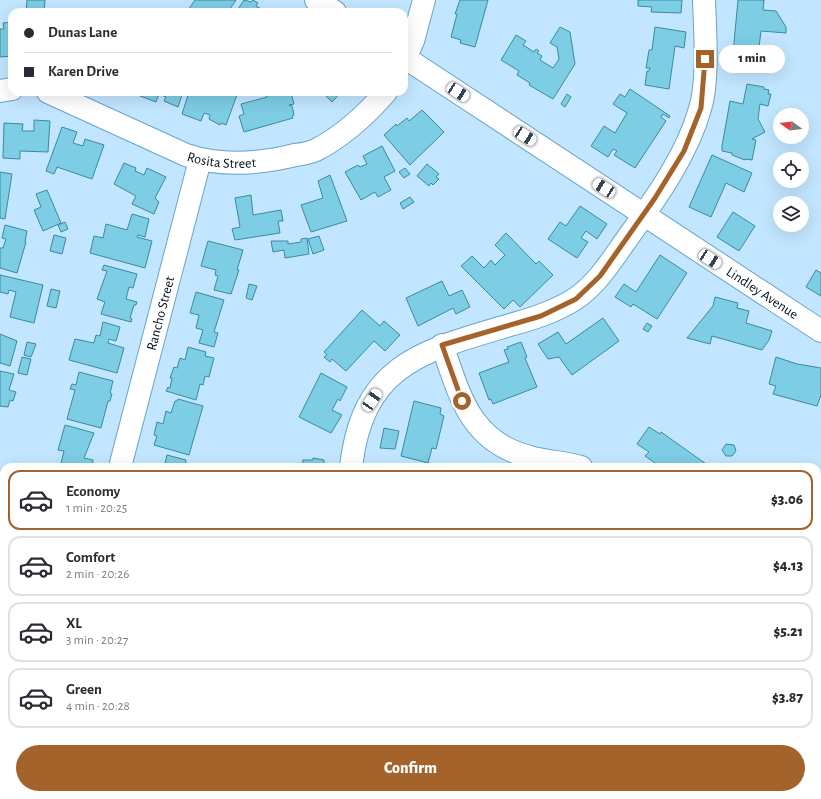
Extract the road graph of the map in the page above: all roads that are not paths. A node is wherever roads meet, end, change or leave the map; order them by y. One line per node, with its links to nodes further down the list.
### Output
1 (316, 0): 4 (street)
2 (424, 0): 5 (street)
3 (704, 0): 10 (street)
4 (329, 8)
5 (408, 50)
6 (408, 61): 10 (street, Lindley Avenue)
7 (57, 96): 9 (street, Rosita Street)
8 (382, 96): 9 (street, Rosita Street)
9 (200, 160): 13 (street, Rancho Street)
10 (644, 214): 11 (street, Lindley Avenue); 12 (street)
11 (821, 331)
12 (442, 345): 14 (street); 15 (street)
13 (121, 463)
14 (352, 463)
15 (560, 463)

